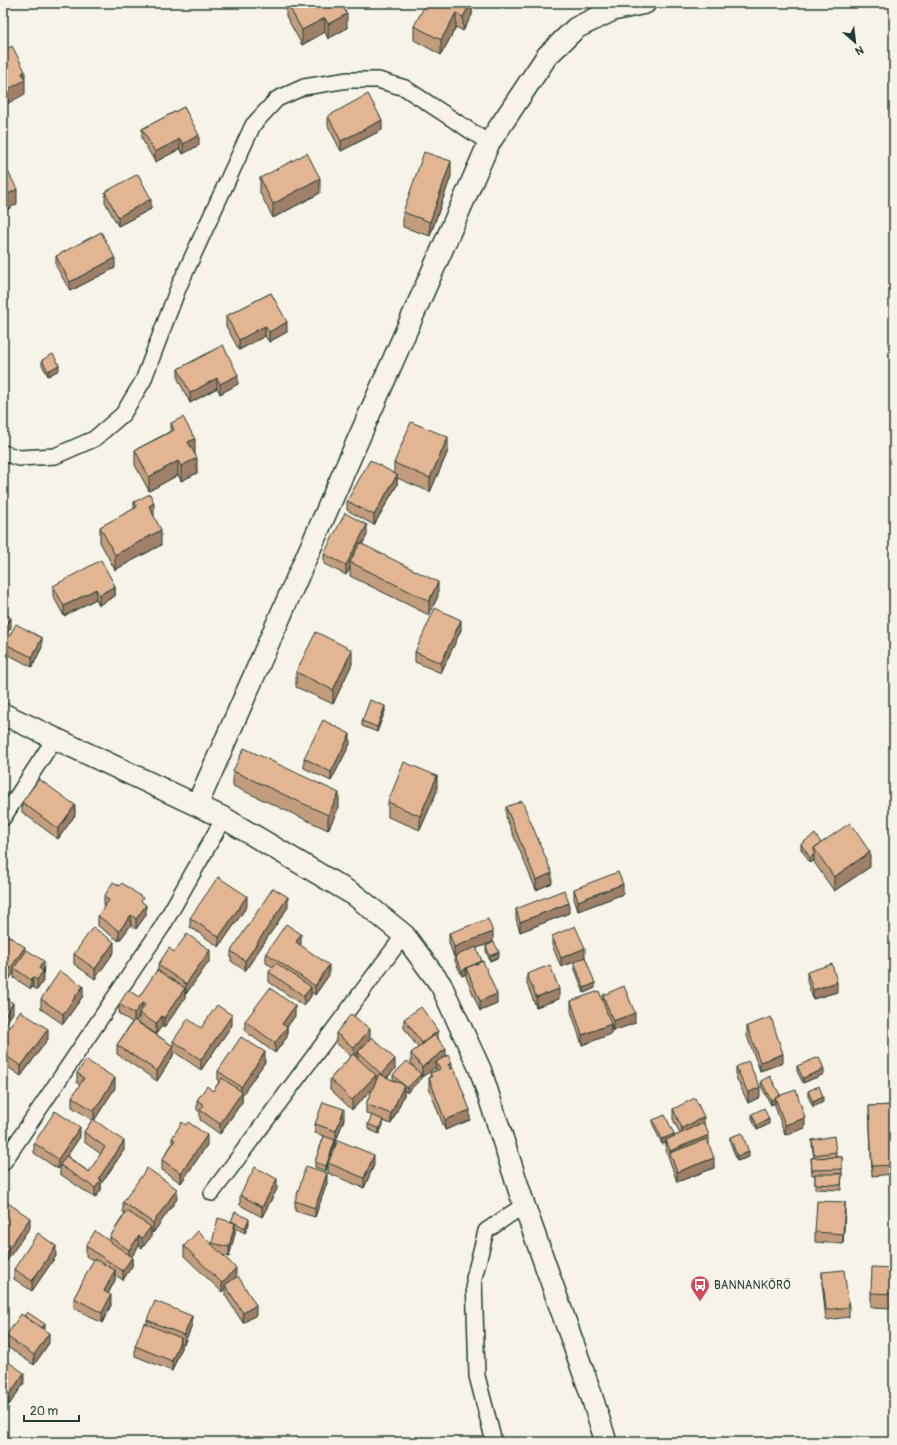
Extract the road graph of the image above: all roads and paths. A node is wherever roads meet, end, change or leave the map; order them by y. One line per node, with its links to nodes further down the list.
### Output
1 (645, 3): 2 (main road)
2 (617, 7): 3 (main road)
3 (489, 143): 4 (street); 7 (main road)
4 (3, 453)
5 (3, 714): 6 (main road)
6 (55, 738): 7 (main road); 8 (street)
7 (197, 805): 9 (main road)
8 (3, 818)
9 (224, 818): 10 (main road); 11 (street)
10 (404, 935): 12 (street); 13 (main road)
11 (3, 1164)
12 (212, 1193)
13 (524, 1205): 14 (street); 15 (main road)
14 (494, 1442)
15 (606, 1442)

